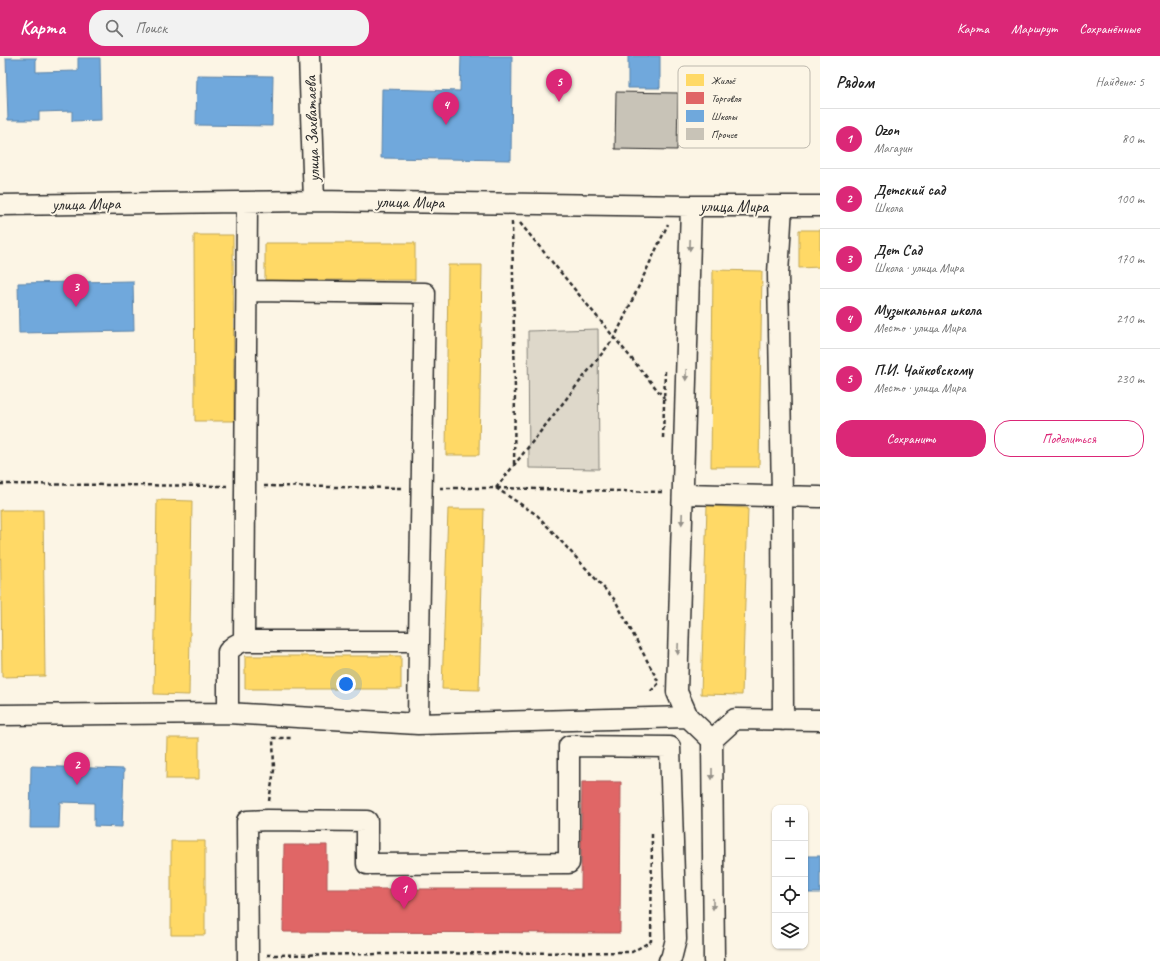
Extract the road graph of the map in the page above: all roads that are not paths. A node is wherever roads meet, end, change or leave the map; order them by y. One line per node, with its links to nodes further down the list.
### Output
1 (309, 56): 2 (street, улица Захватаева)
2 (314, 201): 3 (street, улица Мира); 5 (street, улица Мира)
3 (247, 203): 4 (street, улица Мира); 8 (street)
4 (0, 205)
5 (691, 206): 6 (street, улица Мира); 9 (street, one-way to 9)
6 (782, 206): 7 (street, улица Мира); 10 (street)
7 (820, 206)
8 (248, 290): 12 (street); 13 (street)
9 (682, 494): 10 (street); 16 (street, one-way to 16)
10 (782, 496): 11 (street); 17 (street)
11 (820, 497)
12 (419, 640): 13 (street); 19 (street)
13 (244, 641): 14 (street)
14 (228, 713): 15 (street); 19 (street)
15 (0, 715)
16 (688, 716): 19 (street); 20 (street)
17 (784, 720): 18 (street); 20 (street)
18 (820, 720)
19 (418, 724)
20 (710, 738): 21 (street); 24 (street, one-way to 24)
21 (670, 747): 22 (street); 23 (street)
22 (248, 961)
23 (669, 961)
24 (714, 961)

